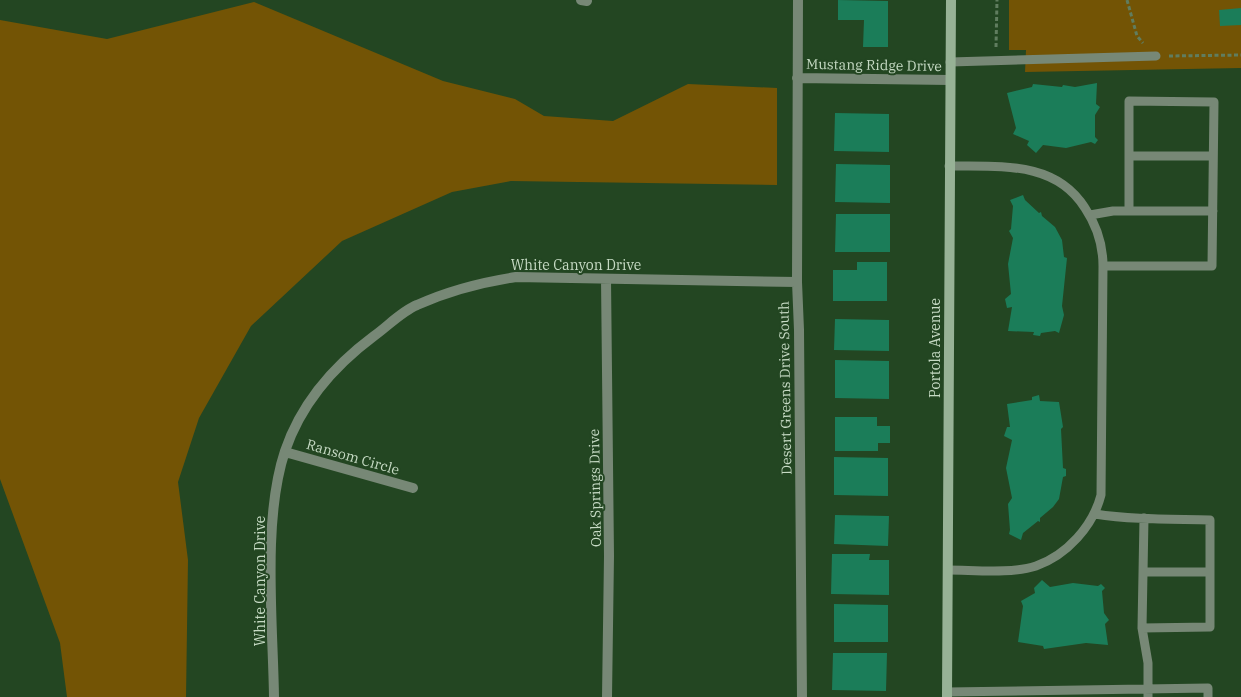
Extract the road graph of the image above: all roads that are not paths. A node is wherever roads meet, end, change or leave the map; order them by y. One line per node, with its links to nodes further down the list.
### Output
1 (798, 0): 5 (street, Desert Greens Drive South)
2 (951, 0): 4 (main road, Portola Avenue)
3 (1156, 56): 4 (lane)
4 (950, 62): 6 (main road, Portola Avenue)
5 (797, 78): 6 (street, Mustang Ridge Drive); 15 (street, Desert Greens Drive South)
6 (950, 80): 9 (main road, Portola Avenue)
7 (1129, 156): 8 (lane); 8 (lane); 10 (lane)
8 (1213, 156): 11 (lane)
9 (950, 166): 12 (lane); 20 (main road, Portola Avenue)
10 (1130, 211): 11 (lane); 12 (lane)
11 (1213, 211): 13 (lane)
12 (1090, 215): 13 (lane)
13 (1103, 266): 18 (lane)
14 (606, 279): 15 (street, White Canyon Drive); 16 (street, White Canyon Drive); 27 (street, Oak Springs Drive)
15 (797, 282): 28 (street, Desert Greens Drive South)
16 (285, 452): 17 (street, Ransom Circle); 26 (street, White Canyon Drive)
17 (413, 488)
18 (1095, 514): 19 (lane); 20 (lane)
19 (1144, 518): 21 (lane); 22 (lane)
20 (948, 570): 25 (main road, Portola Avenue)
21 (1143, 572): 22 (lane); 23 (lane)
22 (1210, 572): 23 (lane)
23 (1142, 628): 24 (lane)
24 (1148, 693): 25 (lane); 29 (lane)
25 (947, 695)
26 (274, 697)
27 (607, 697)
28 (802, 697)
29 (1208, 697)

